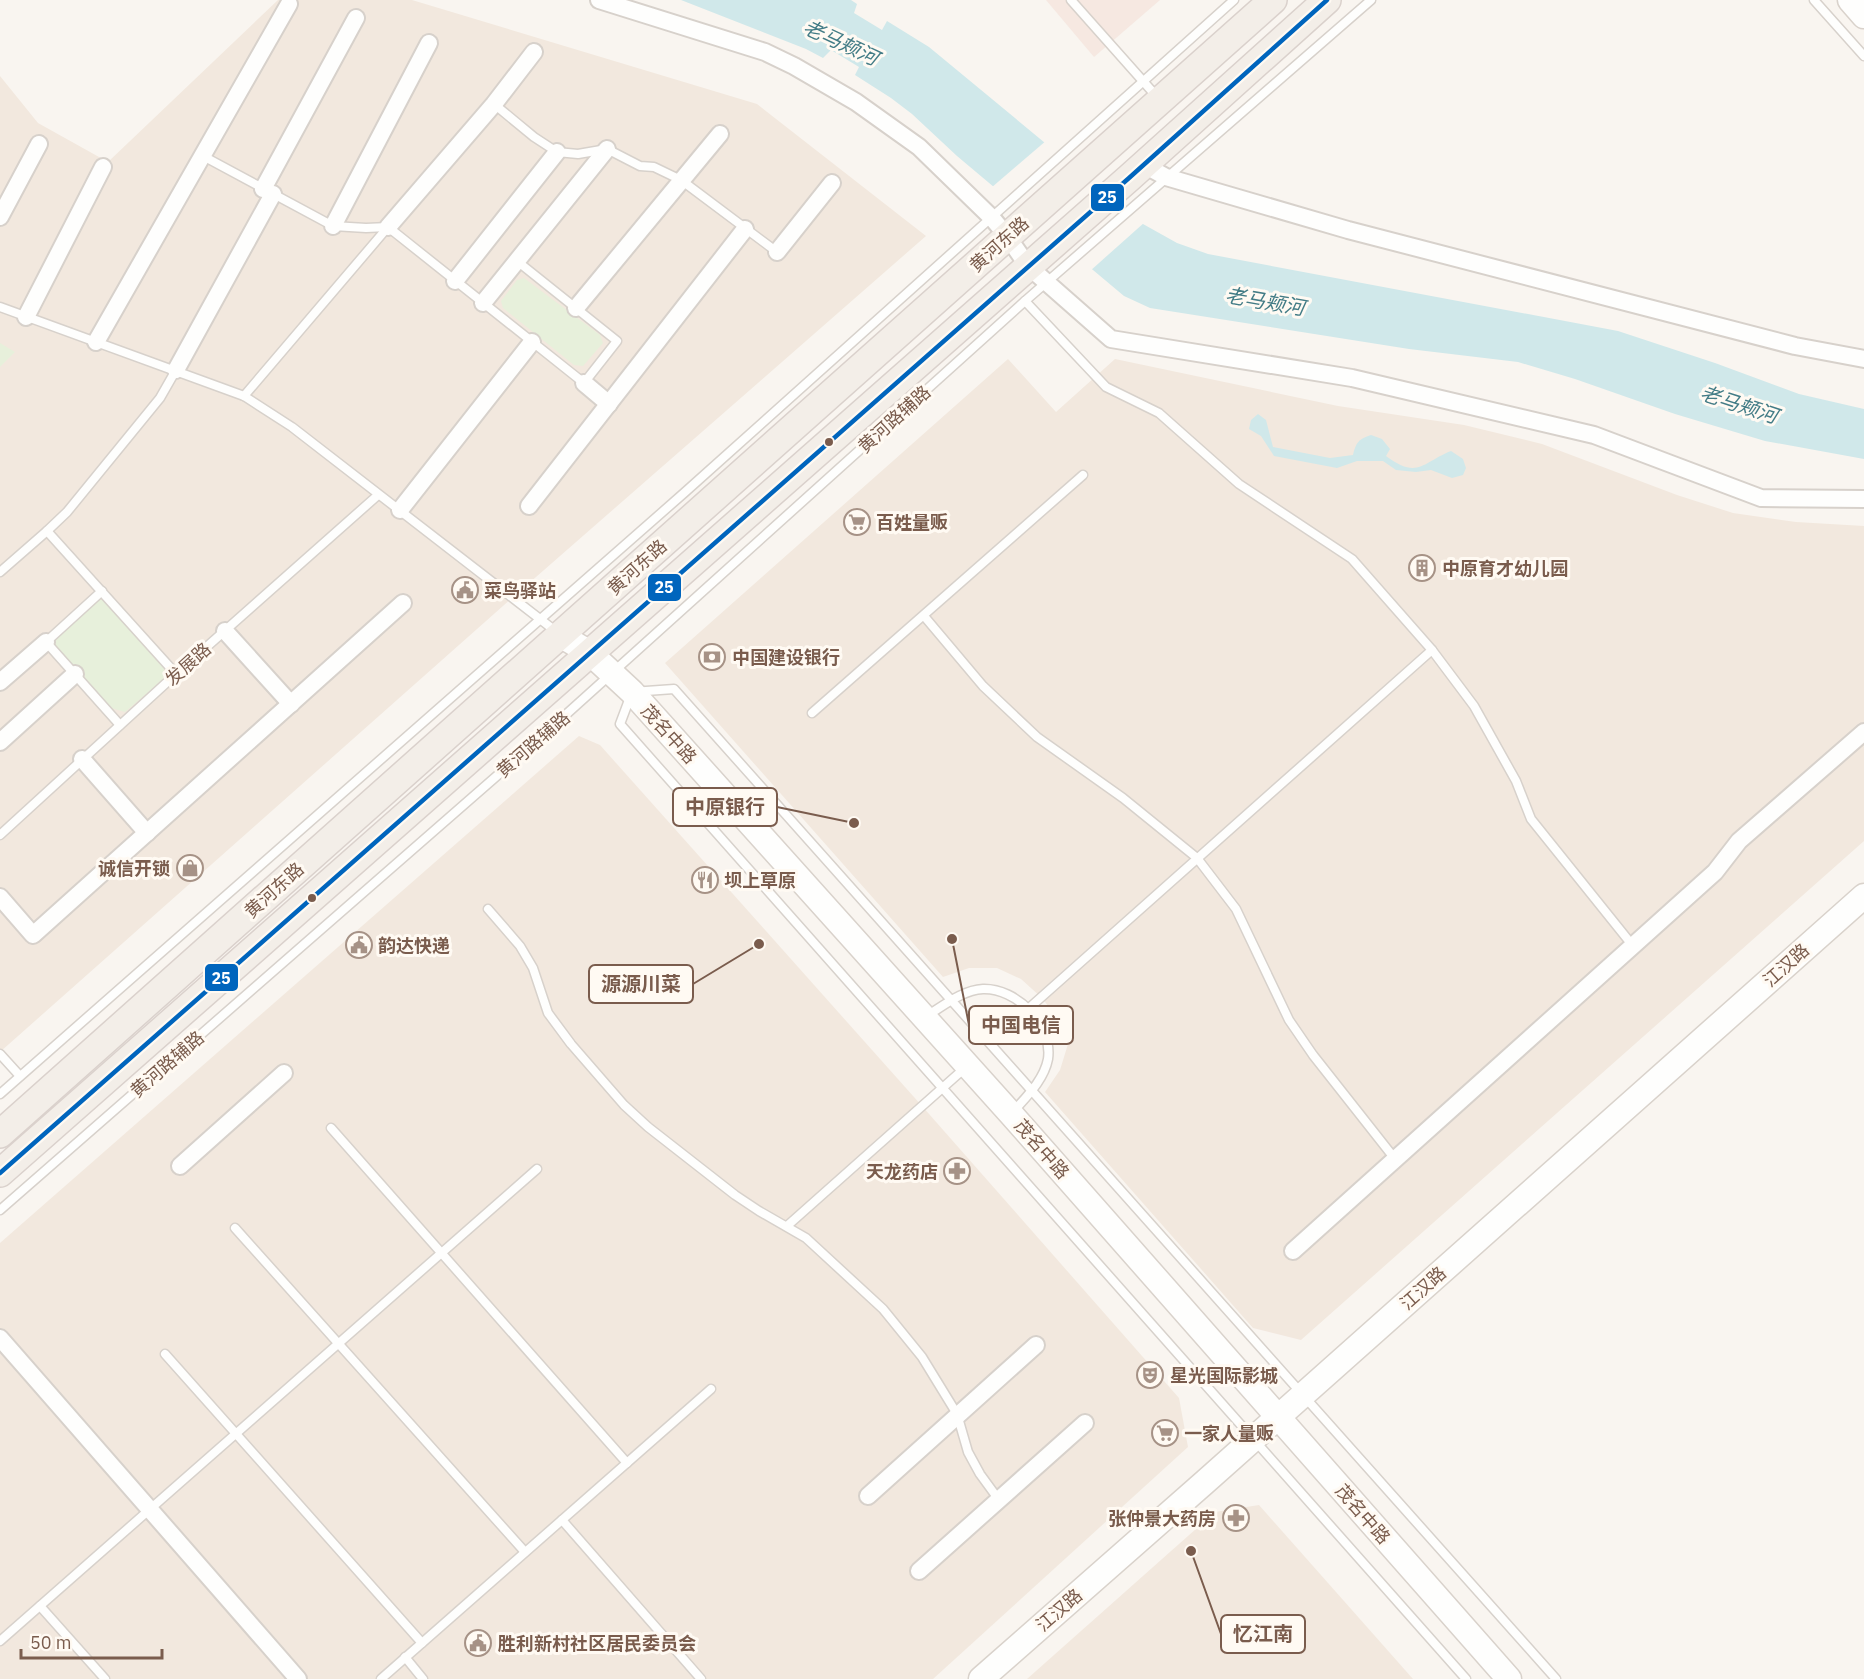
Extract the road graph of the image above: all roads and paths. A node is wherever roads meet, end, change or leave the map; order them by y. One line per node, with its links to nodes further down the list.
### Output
1 (599, 0): 28 (street)
2 (1071, 0): 15 (lane)
3 (1234, 0): 15 (lane)
4 (1273, 0): 15 (main road, 黄河东路)
5 (1327, 0): 23 (main road, 黄河东路)
6 (1371, 0): 23 (lane)
7 (1814, 0): 14 (lane)
8 (1850, 0): 10 (street)
9 (289, 4): 21 (street)
10 (1864, 16)
11 (356, 18): 26 (street)
12 (429, 43): 29 (street)
13 (534, 52): 16 (street)
14 (1864, 56)
15 (1151, 91): 28 (main road, 黄河东路)
16 (494, 104): 20 (lane); 30 (street)
17 (720, 134): 24 (street)
18 (39, 144): 27 (street)
19 (607, 149): 20 (lane); 24 (lane); 33 (street)
20 (557, 152): 35 (street)
21 (203, 156): 26 (lane); 41 (street)
22 (103, 167): 40 (street)
23 (1146, 179): 34 (main road, 黄河东路); 43 (street)
24 (681, 180): 31 (lane); 39 (street)
25 (832, 183): 32 (street)
26 (268, 192): 29 (lane); 44 (street)
27 (0, 218)
28 (1003, 223): 34 (street); 58 (main road, 黄河东路)
29 (333, 226): 30 (lane)
30 (388, 227): 35 (lane); 46 (lane)
31 (745, 229): 32 (lane); 47 (street)
32 (777, 252)
33 (517, 261): 37 (street); 39 (lane)
34 (1043, 269): 36 (lane, 黄河路辅路); 50 (street); 62 (main road, 黄河东路)
35 (455, 281): 37 (lane)
36 (1025, 301): 61 (lane); 63 (lane, 黄河路辅路)
37 (483, 303): 42 (lane)
38 (0, 307): 40 (lane)
39 (576, 308): 45 (lane)
40 (26, 317): 41 (lane)
41 (96, 342): 44 (lane)
42 (532, 342): 45 (lane); 52 (street)
43 (1864, 359)
44 (176, 370): 46 (lane); 53 (lane)
45 (584, 383): 47 (street)
46 (244, 396): 49 (lane)
47 (609, 404): 51 (street)
48 (1083, 475): 57 (lane)
49 (378, 495): 52 (lane); 59 (lane, 发展路)
50 (1864, 499)
51 (529, 506)
52 (400, 510): 58 (lane)
53 (47, 531): 54 (lane); 55 (lane)
54 (0, 572)
55 (102, 591): 60 (lane); 65 (lane)
56 (403, 603): 68 (street)
57 (924, 616): 69 (lane); 76 (lane)
58 (550, 627): 62 (street, 茂名中路); 87 (lane); 93 (main road, 黄河东路)
59 (225, 631): 65 (lane, 发展路); 68 (street)
60 (46, 642): 64 (lane); 66 (street)
61 (1432, 650): 76 (lane); 80 (lane)
62 (590, 653): 63 (street, 茂名中路); 97 (main road, 黄河东路)
63 (613, 673): 67 (street, 茂名中路); 98 (lane, 黄河路辅路)
64 (75, 674): 70 (lane); 72 (street)
65 (176, 674): 70 (lane, 发展路)
66 (0, 682)
67 (632, 692): 81 (lane); 83 (street, 茂名中路); 88 (lane)
68 (291, 704): 74 (street)
69 (812, 713)
70 (120, 725): 73 (lane, 发展路)
71 (1864, 732): 80 (street)
72 (0, 742)
73 (82, 759): 74 (street); 75 (lane, 发展路)
74 (147, 833): 78 (street)
75 (0, 835)
76 (1197, 858): 82 (lane); 94 (lane)
77 (1864, 896): 108 (street, 江汉路)
78 (0, 897)
79 (488, 909): 99 (lane)
80 (1633, 946): 94 (street)
81 (952, 1001): 82 (lane); 83 (lane); 89 (lane)
82 (1028, 1010): 89 (lane)
83 (925, 1018): 85 (street, 茂名中路)
84 (0, 1054): 87 (lane)
85 (968, 1065): 88 (lane); 91 (street, 茂名中路)
86 (284, 1073): 95 (street)
87 (20, 1076): 90 (lane)
88 (943, 1087): 99 (lane); 113 (lane)
89 (1032, 1091): 91 (lane); 108 (lane)
90 (0, 1094)
91 (1011, 1113): 110 (street, 茂名中路)
92 (331, 1128): 102 (lane)
93 (0, 1134)
94 (1395, 1159): 101 (street)
95 (180, 1166)
96 (537, 1168): 102 (lane)
97 (0, 1173)
98 (0, 1210)
99 (787, 1226): 109 (lane)
100 (235, 1228): 104 (lane)
101 (1293, 1251)
102 (441, 1253): 104 (lane); 114 (lane)
103 (0, 1338): 117 (street)
104 (338, 1343): 112 (lane); 119 (lane)
105 (1036, 1345): 109 (street)
106 (165, 1354): 112 (lane)
107 (711, 1389): 114 (lane)
108 (1303, 1394): 110 (street, 江汉路); 133 (lane)
109 (957, 1414): 115 (street); 116 (lane)
110 (1277, 1417): 113 (street, 江汉路); 132 (street, 茂名中路)
111 (1085, 1423): 116 (street)
112 (236, 1434): 117 (lane); 123 (lane)
113 (1254, 1438): 130 (street, 江汉路); 131 (lane)
114 (627, 1463): 118 (lane)
115 (868, 1496)
116 (999, 1500): 120 (street)
117 (150, 1509): 121 (lane); 126 (street)
118 (562, 1520): 119 (lane); 129 (lane)
119 (525, 1552): 123 (lane)
120 (919, 1571)
121 (40, 1606): 122 (lane); 125 (lane)
122 (0, 1641)
123 (422, 1643): 124 (lane)
124 (405, 1658): 127 (lane); 128 (lane)
125 (105, 1679)
126 (298, 1679)
127 (381, 1679)
128 (423, 1679)
129 (701, 1679)
130 (981, 1679)
131 (1466, 1679)
132 (1509, 1679)
133 (1556, 1679)

